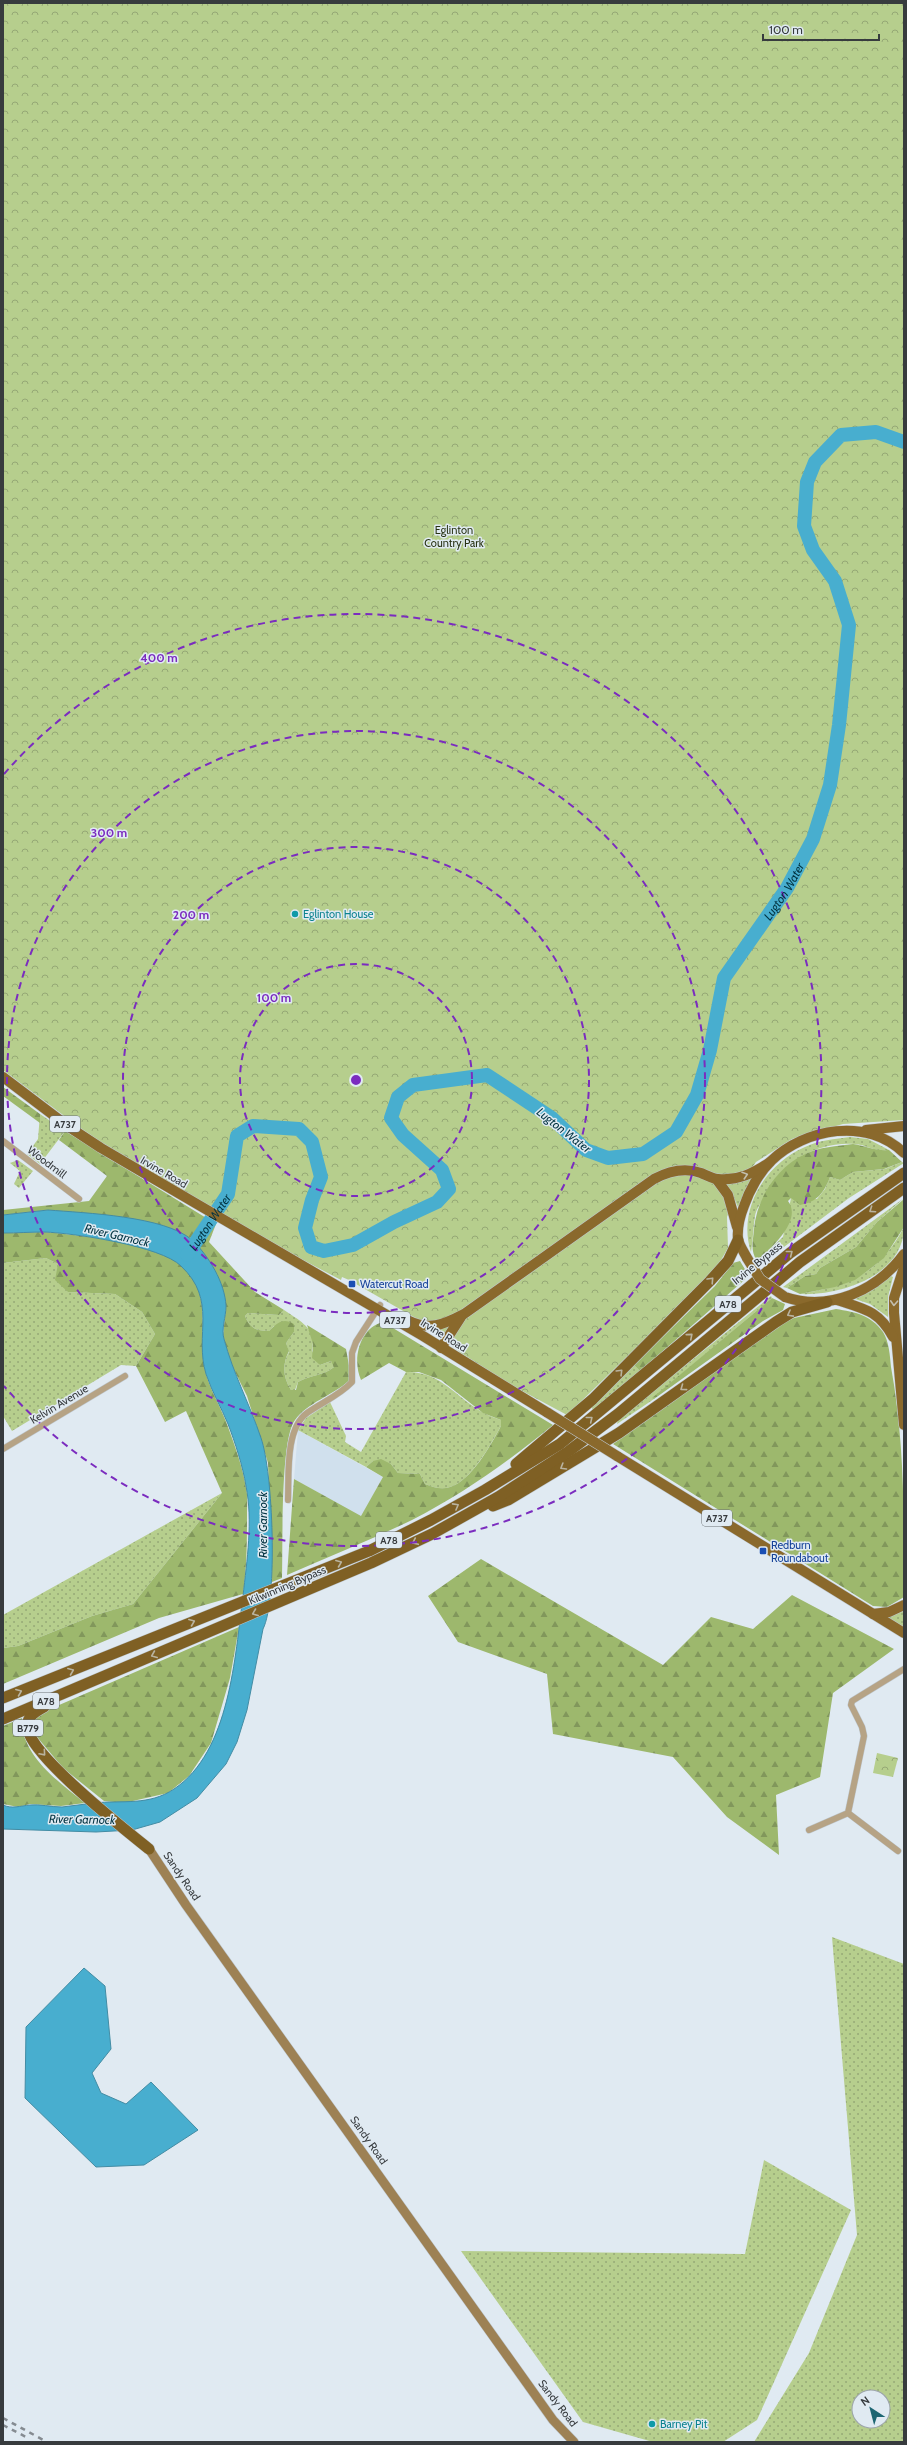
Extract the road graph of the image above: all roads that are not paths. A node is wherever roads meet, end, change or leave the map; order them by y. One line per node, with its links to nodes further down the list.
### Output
1 (3, 1077): 15 (main road, Irvine Road / A737)
2 (904, 1126): 3 (main road)
3 (864, 1131): 5 (main road); 6 (main road)
4 (3, 1141): 10 (street, Woodmill)
5 (904, 1153)
6 (770, 1162): 8 (main road, one-way to 6); 11 (main road)
7 (904, 1173): 23 (highway, Irvine Bypass / A78, one-way to 7)
8 (713, 1178): 11 (main road); 16 (main road)
9 (904, 1188): 23 (highway, A78, one-way to 23)
10 (79, 1199)
11 (738, 1234): 14 (main road, bridge); 25 (highway, one-way to 11)
12 (904, 1254): 14 (main road)
13 (904, 1267): 19 (main road, one-way to 19)
14 (832, 1301): 19 (main road); 27 (highway, one-way to 27)
15 (378, 1307): 17 (main road); 18 (main road, Irvine Road / A737); 26 (street)
16 (464, 1314): 17 (main road); 20 (main road)
17 (444, 1324): 18 (main road)
18 (429, 1340): 20 (main road, Irvine Road / A737)
19 (895, 1341): 22 (main road)
20 (441, 1348): 29 (main road, Irvine Road / A737, bridge)
21 (125, 1376): 24 (street, Kelvin Avenue)
22 (904, 1425)
23 (564, 1447): 25 (highway, Kilwinning Bypass / A78); 27 (highway, Kilwinning Bypass / A78)
24 (3, 1449)
25 (485, 1490): 33 (highway, Kilwinning Bypass / A78, one-way to 25)
26 (288, 1500)
27 (462, 1518): 32 (highway, Kilwinning Bypass / A78, one-way to 32)
28 (904, 1605): 29 (main road)
29 (873, 1614): 30 (main road, Irvine Road / A737)
30 (904, 1632)
31 (904, 1669): 35 (street)
32 (89, 1684): 34 (highway, Kilwinning Bypass / A78); 37 (highway, B779, one-way to 37)
33 (3, 1698)
34 (3, 1718)
35 (848, 1813): 36 (street); 38 (street)
36 (809, 1830)
37 (149, 1849): 39 (main road, Sandy Road / B779)
38 (898, 1851)
39 (574, 2442)

